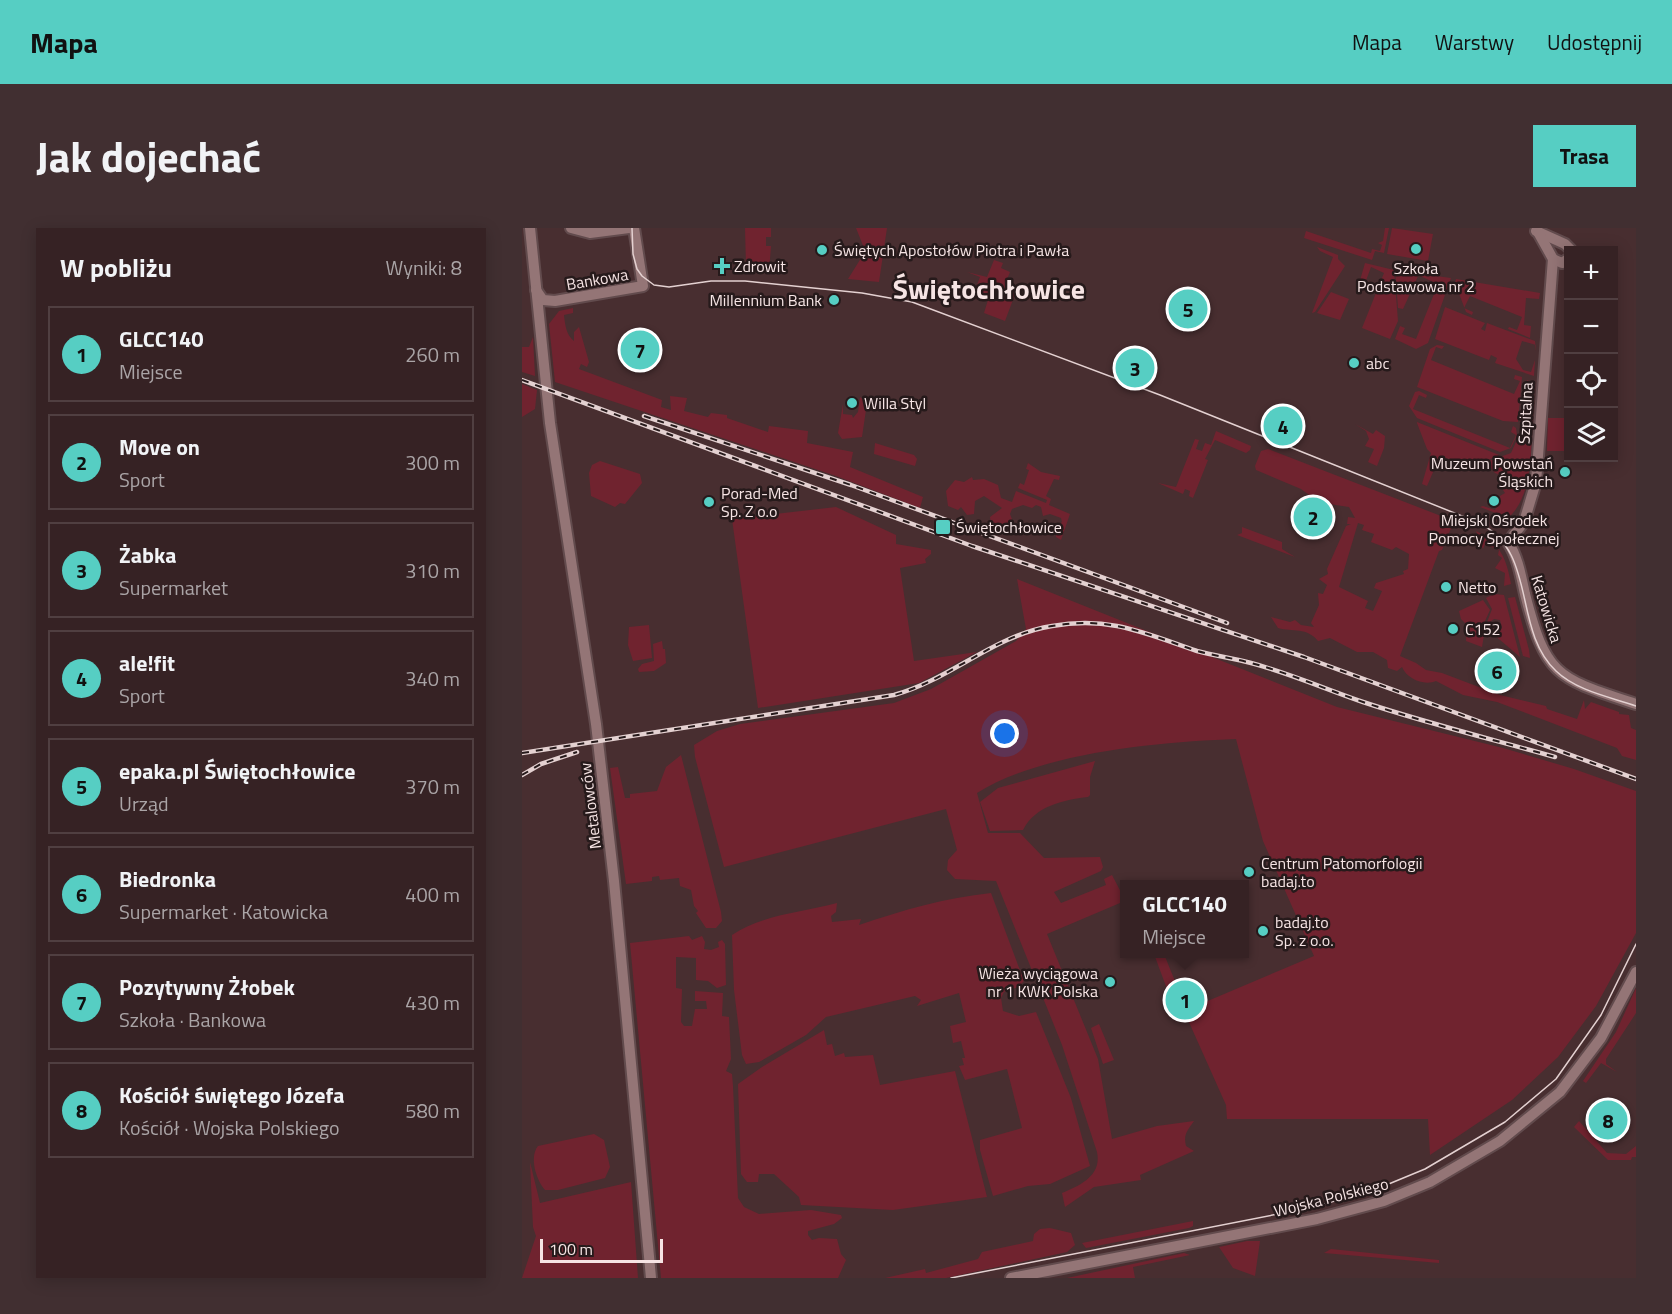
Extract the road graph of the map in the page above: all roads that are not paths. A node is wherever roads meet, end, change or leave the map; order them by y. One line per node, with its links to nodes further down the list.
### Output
1 (530, 228): 9 (street, Metalowców)
2 (571, 228): 3 (street)
3 (629, 228)
4 (634, 228): 10 (street, Bankowa)
5 (1535, 230): 6 (street); 8 (street)
6 (1560, 243): 7 (street); 8 (street)
7 (1567, 246)
8 (1559, 259): 12 (street, Szpitalna)
9 (535, 287): 10 (street); 11 (street, Metalowców)
10 (555, 302): 11 (street, Metalowców)
11 (540, 332): 15 (street, Metalowców)
12 (1508, 542): 13 (street, Katowicka)
13 (1636, 704)
14 (1636, 972): 16 (street, Wojska Polskiego)
15 (651, 1278)
16 (1011, 1278)

